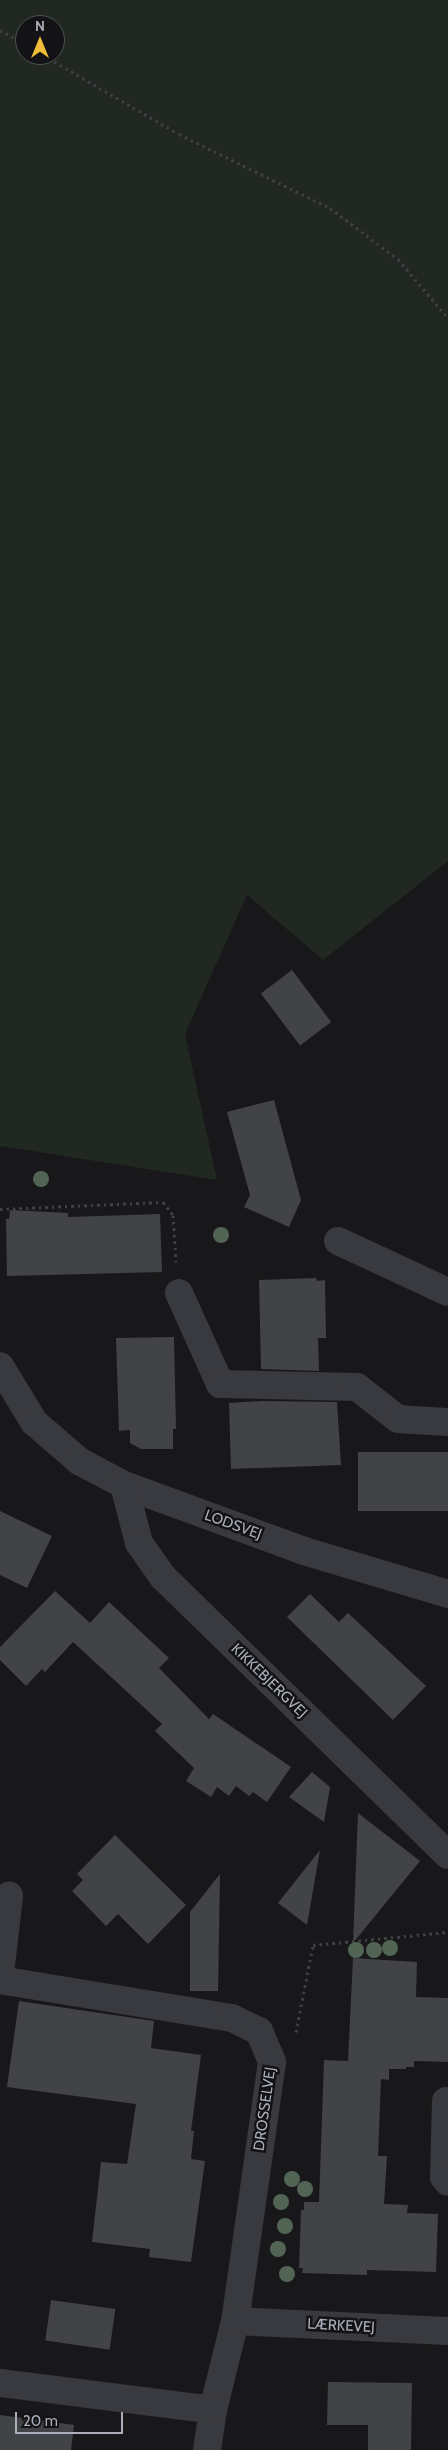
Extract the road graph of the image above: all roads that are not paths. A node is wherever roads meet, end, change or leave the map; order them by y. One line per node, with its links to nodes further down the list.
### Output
1 (338, 1241): 3 (street)
2 (179, 1292): 5 (street)
3 (448, 1292)
4 (0, 1366): 6 (street, LODSVEJ)
5 (448, 1422)
6 (124, 1485): 7 (street, LODSVEJ); 8 (street, KIKKEBJERGVEJ)
7 (448, 1594)
8 (448, 1855)
9 (10, 1896): 10 (street)
10 (0, 1974)
11 (0, 1980): 14 (street, DROSSELVEJ)
12 (446, 2101): 13 (street)
13 (448, 2182)
14 (235, 2321): 15 (street, LÆRKEVEJ); 17 (street, DROSSELVEJ)
15 (448, 2331)
16 (0, 2384): 17 (street)
17 (213, 2410): 18 (street, DROSSELVEJ)
18 (208, 2450)

